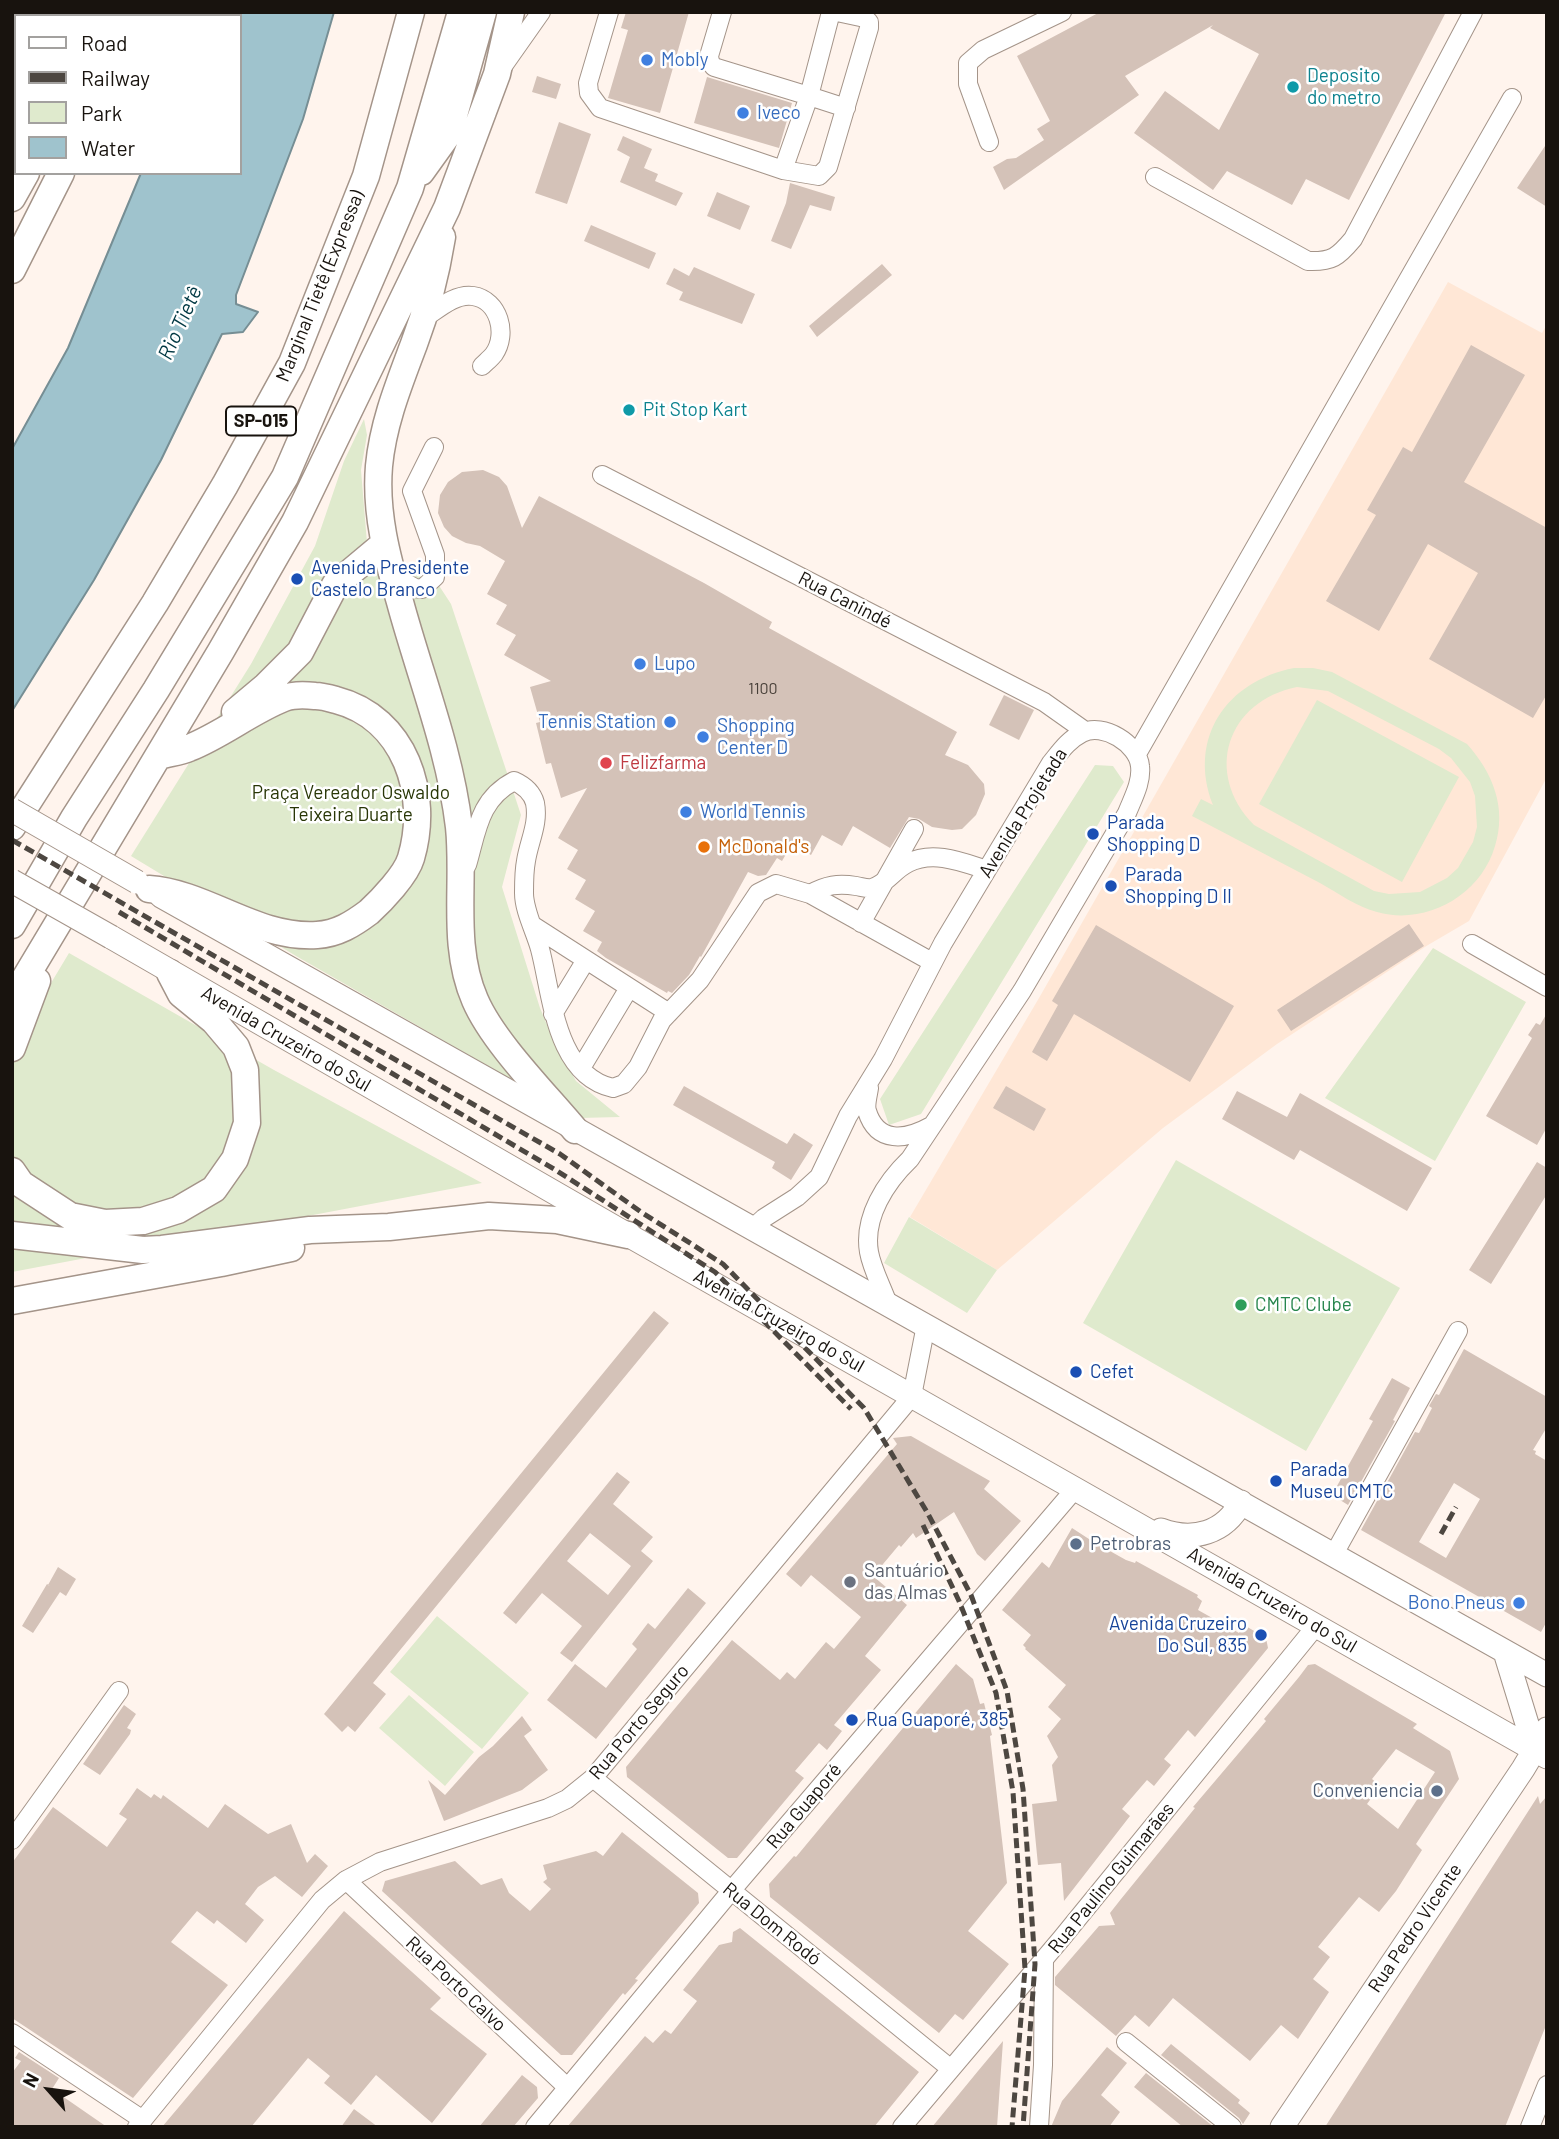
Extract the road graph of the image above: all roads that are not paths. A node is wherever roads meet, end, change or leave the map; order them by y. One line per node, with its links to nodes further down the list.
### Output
1 (411, 12): 36 (highway, Marginal Tietê (Expressa) / SP-015)
2 (461, 12): 21 (highway)
3 (483, 12): 21 (highway)
4 (511, 12): 12 (highway)
5 (541, 12): 12 (street)
6 (609, 12): 17 (street)
7 (722, 12): 13 (street)
8 (831, 12): 13 (street)
9 (837, 12): 15 (street)
10 (1062, 12): 16 (street)
11 (1473, 12): 20 (street)
12 (497, 74): 23 (highway)
13 (809, 96): 15 (street); 17 (street)
14 (1512, 98): 33 (street)
15 (846, 108): 17 (street)
16 (989, 142)
17 (783, 170)
18 (25, 175): 22 (highway)
19 (60, 175): 24 (highway)
20 (1155, 177)
21 (410, 188): 45 (highway)
22 (12, 198)
23 (447, 208): 25 (highway); 34 (highway)
24 (12, 270)
25 (423, 319): 26 (street); 29 (highway)
26 (482, 366)
27 (434, 447): 30 (street)
28 (602, 475): 31 (street, Rua Canindé)
29 (384, 544): 30 (highway); 32 (highway)
30 (393, 576): 42 (highway)
31 (1085, 731): 33 (street, Avenida Projetada); 38 (street, Avenida Projetada)
32 (219, 732): 34 (highway); 41 (highway)
33 (1138, 752): 60 (street)
34 (159, 756): 48 (highway)
35 (12, 810): 41 (main road, bridge)
36 (12, 827)
37 (914, 829): 40 (street)
38 (987, 870): 40 (street); 50 (street, Avenida Projetada)
39 (12, 881): 51 (main road, Avenida Cruzeiro do Sul, bridge)
40 (882, 883): 43 (street); 44 (street)
41 (143, 886): 61 (main road)
42 (460, 892): 46 (street); 61 (highway)
43 (810, 894): 44 (street); 55 (street)
44 (861, 923): 50 (street)
45 (12, 925)
46 (532, 926): 49 (street); 56 (street)
47 (1472, 944): 52 (street)
48 (41, 954): 54 (highway); 57 (highway)
49 (586, 960): 53 (street); 56 (street)
50 (932, 962): 59 (street, Avenida Projetada)
51 (170, 973): 62 (highway); 66 (main road, Avenida Cruzeiro do Sul)
52 (1547, 987)
53 (629, 988): 55 (street); 58 (street)
54 (12, 1000)
55 (669, 1013): 58 (street)
56 (553, 1014): 58 (street)
57 (12, 1048)
58 (581, 1068)
59 (870, 1082): 60 (street); 64 (street, Avenida Projetada)
60 (933, 1125): 68 (street)
61 (575, 1130): 64 (main road)
62 (12, 1171)
63 (389, 1227): 65 (highway); 66 (highway); 67 (highway)
64 (752, 1229): 68 (main road)
65 (12, 1235)
66 (628, 1236): 71 (main road, Avenida Cruzeiro do Sul)
67 (12, 1301)
68 (888, 1304): 69 (main road)
69 (926, 1325): 71 (street, Rua Porto Seguro); 73 (main road)
70 (1458, 1331): 75 (street)
71 (912, 1396): 72 (main road, Avenida Cruzeiro do Sul); 82 (street, Rua Porto Seguro)
72 (1075, 1489): 74 (main road, Avenida Cruzeiro do Sul); 85 (street, Rua Guaporé)
73 (1241, 1502): 74 (main road); 75 (main road)
74 (1144, 1528): 76 (main road, Avenida Cruzeiro do Sul)
75 (1334, 1554): 77 (main road)
76 (1316, 1626): 81 (main road, Avenida Cruzeiro do Sul); 86 (street, Rua Paulino Guimarães)
77 (1505, 1652): 78 (main road); 81 (main road)
78 (1547, 1675)
79 (119, 1691): 83 (street)
80 (1547, 1728): 81 (main road, Rua Pedro Vicente)
81 (1541, 1754): 97 (main road, Rua Pedro Vicente)
82 (593, 1778): 84 (street, Rua Porto Seguro); 85 (street, Rua Dom Rodó)
83 (12, 1840)
84 (346, 1880): 91 (street, Rua Porto Calvo); 92 (street, Rua Porto Seguro)
85 (731, 1891): 89 (street, Rua Dom Rodó); 91 (street, Rua Guaporé)
86 (1044, 1959): 89 (street, Rua Paulino Guimarães); 95 (street)
87 (12, 2033): 92 (street)
88 (1126, 2042): 96 (street)
89 (951, 2069): 94 (street, Rua Paulino Guimarães)
90 (1547, 2085): 98 (street)
91 (567, 2087): 93 (street, Rua Guaporé)
92 (140, 2124)
93 (535, 2127)
94 (902, 2127)
95 (1039, 2127)
96 (1232, 2127)
97 (1282, 2127)
98 (1530, 2127)

